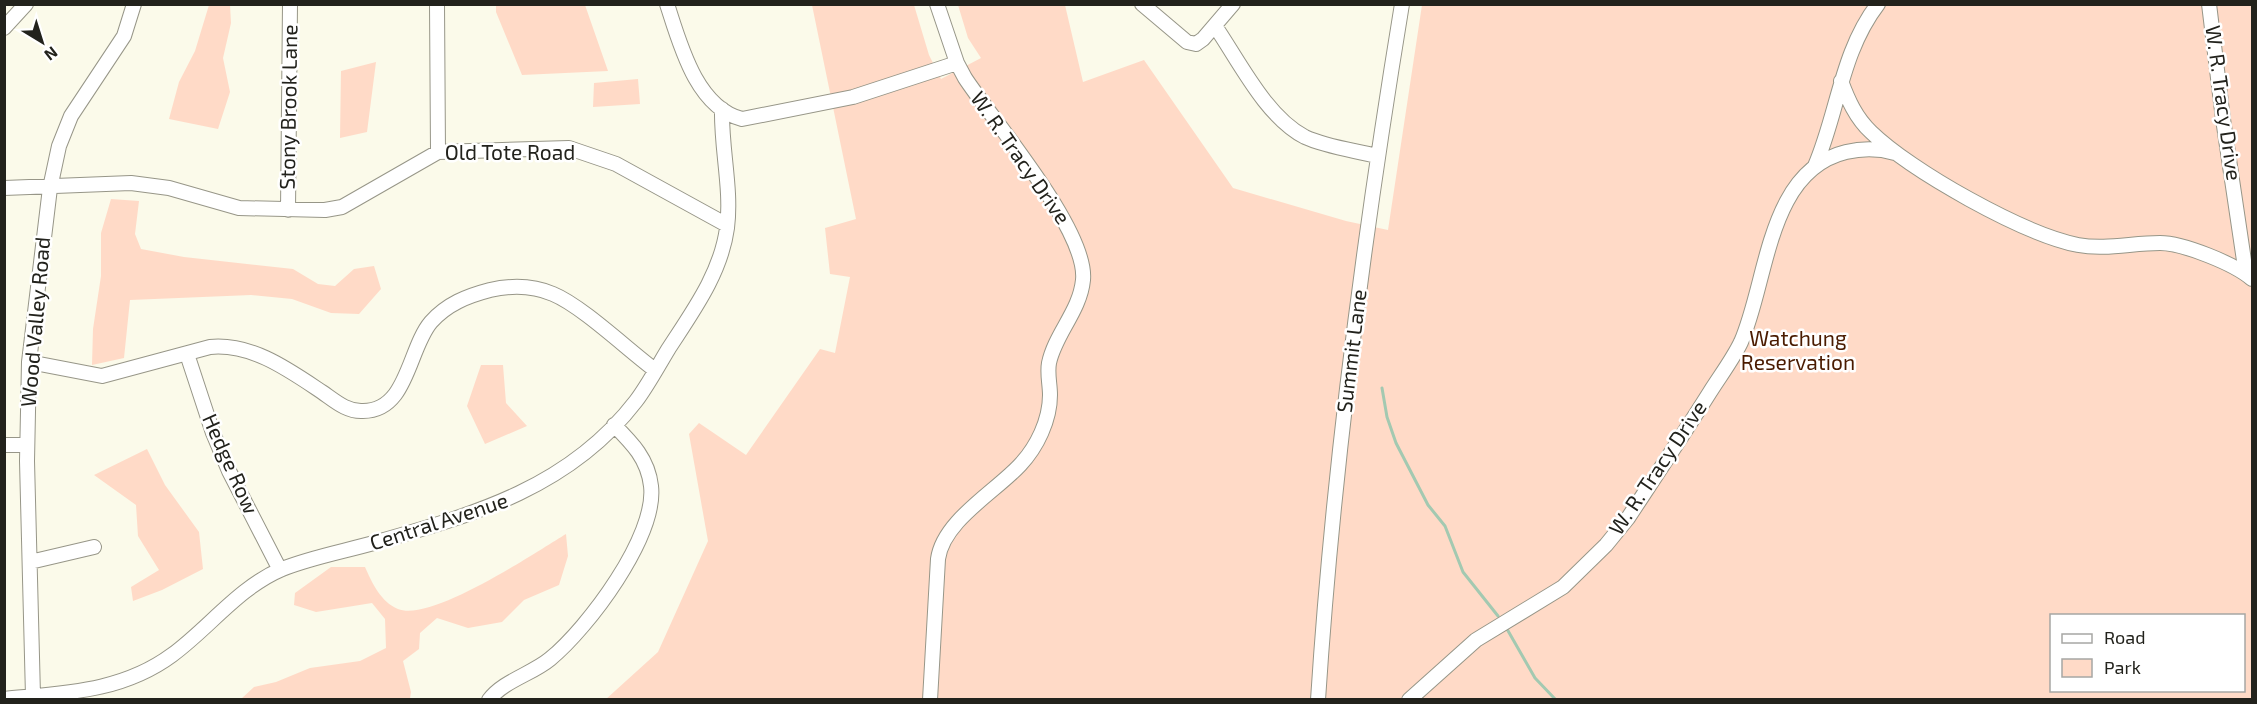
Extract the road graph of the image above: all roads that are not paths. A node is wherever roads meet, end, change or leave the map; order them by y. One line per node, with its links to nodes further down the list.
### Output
1 (26, 4): 13 (street)
2 (134, 4): 22 (street, Wood Valley Road)
3 (290, 4): 23 (street, Stony Brook Lane)
4 (437, 4): 17 (street)
5 (667, 4): 16 (street)
6 (937, 4): 14 (street, W. R. Tracy Drive)
7 (1142, 4): 12 (street)
8 (1233, 4): 12 (street)
9 (1402, 4): 19 (street, Summit Lane)
10 (1878, 4): 15 (street, W. R. Tracy Drive)
11 (2209, 4): 25 (street, W. R. Tracy Drive)
12 (1215, 26): 19 (street)
13 (4, 28)
14 (957, 63): 16 (street); 39 (street, W. R. Tracy Drive)
15 (1841, 81): 18 (street, W. R. Tracy Drive); 20 (street, W. R. Tracy Drive)
16 (722, 109): 24 (street, Central Avenue)
17 (438, 152): 23 (street, Old Tote Road); 24 (street, Old Tote Road)
18 (1895, 153): 20 (street, W. R. Tracy Drive); 25 (street, W. R. Tracy Drive)
19 (1377, 156): 40 (street, Summit Lane)
20 (1815, 166): 41 (street, W. R. Tracy Drive)
21 (4, 188): 22 (street, Old Tote Road)
22 (50, 188): 23 (street, Old Tote Road); 27 (street, Wood Valley Road)
23 (288, 210)
24 (728, 225): 28 (street, Central Avenue)
25 (2249, 276)
26 (187, 354): 27 (street); 28 (street); 34 (street, Hedge Row)
27 (28, 362): 31 (street, Wood Valley Road)
28 (655, 370): 29 (street, Central Avenue)
29 (614, 425): 34 (street, Central Avenue); 38 (street)
30 (4, 444): 31 (street)
31 (27, 445): 33 (street, Wood Valley Road)
32 (94, 547): 33 (street)
33 (30, 562): 35 (street, Wood Valley Road)
34 (280, 570): 36 (street, Central Avenue)
35 (33, 696): 36 (street, Central Avenue); 37 (street, Central Avenue)
36 (72, 696)
37 (4, 699)
38 (489, 699)
39 (930, 699)
40 (1317, 699)
41 (1409, 699)

